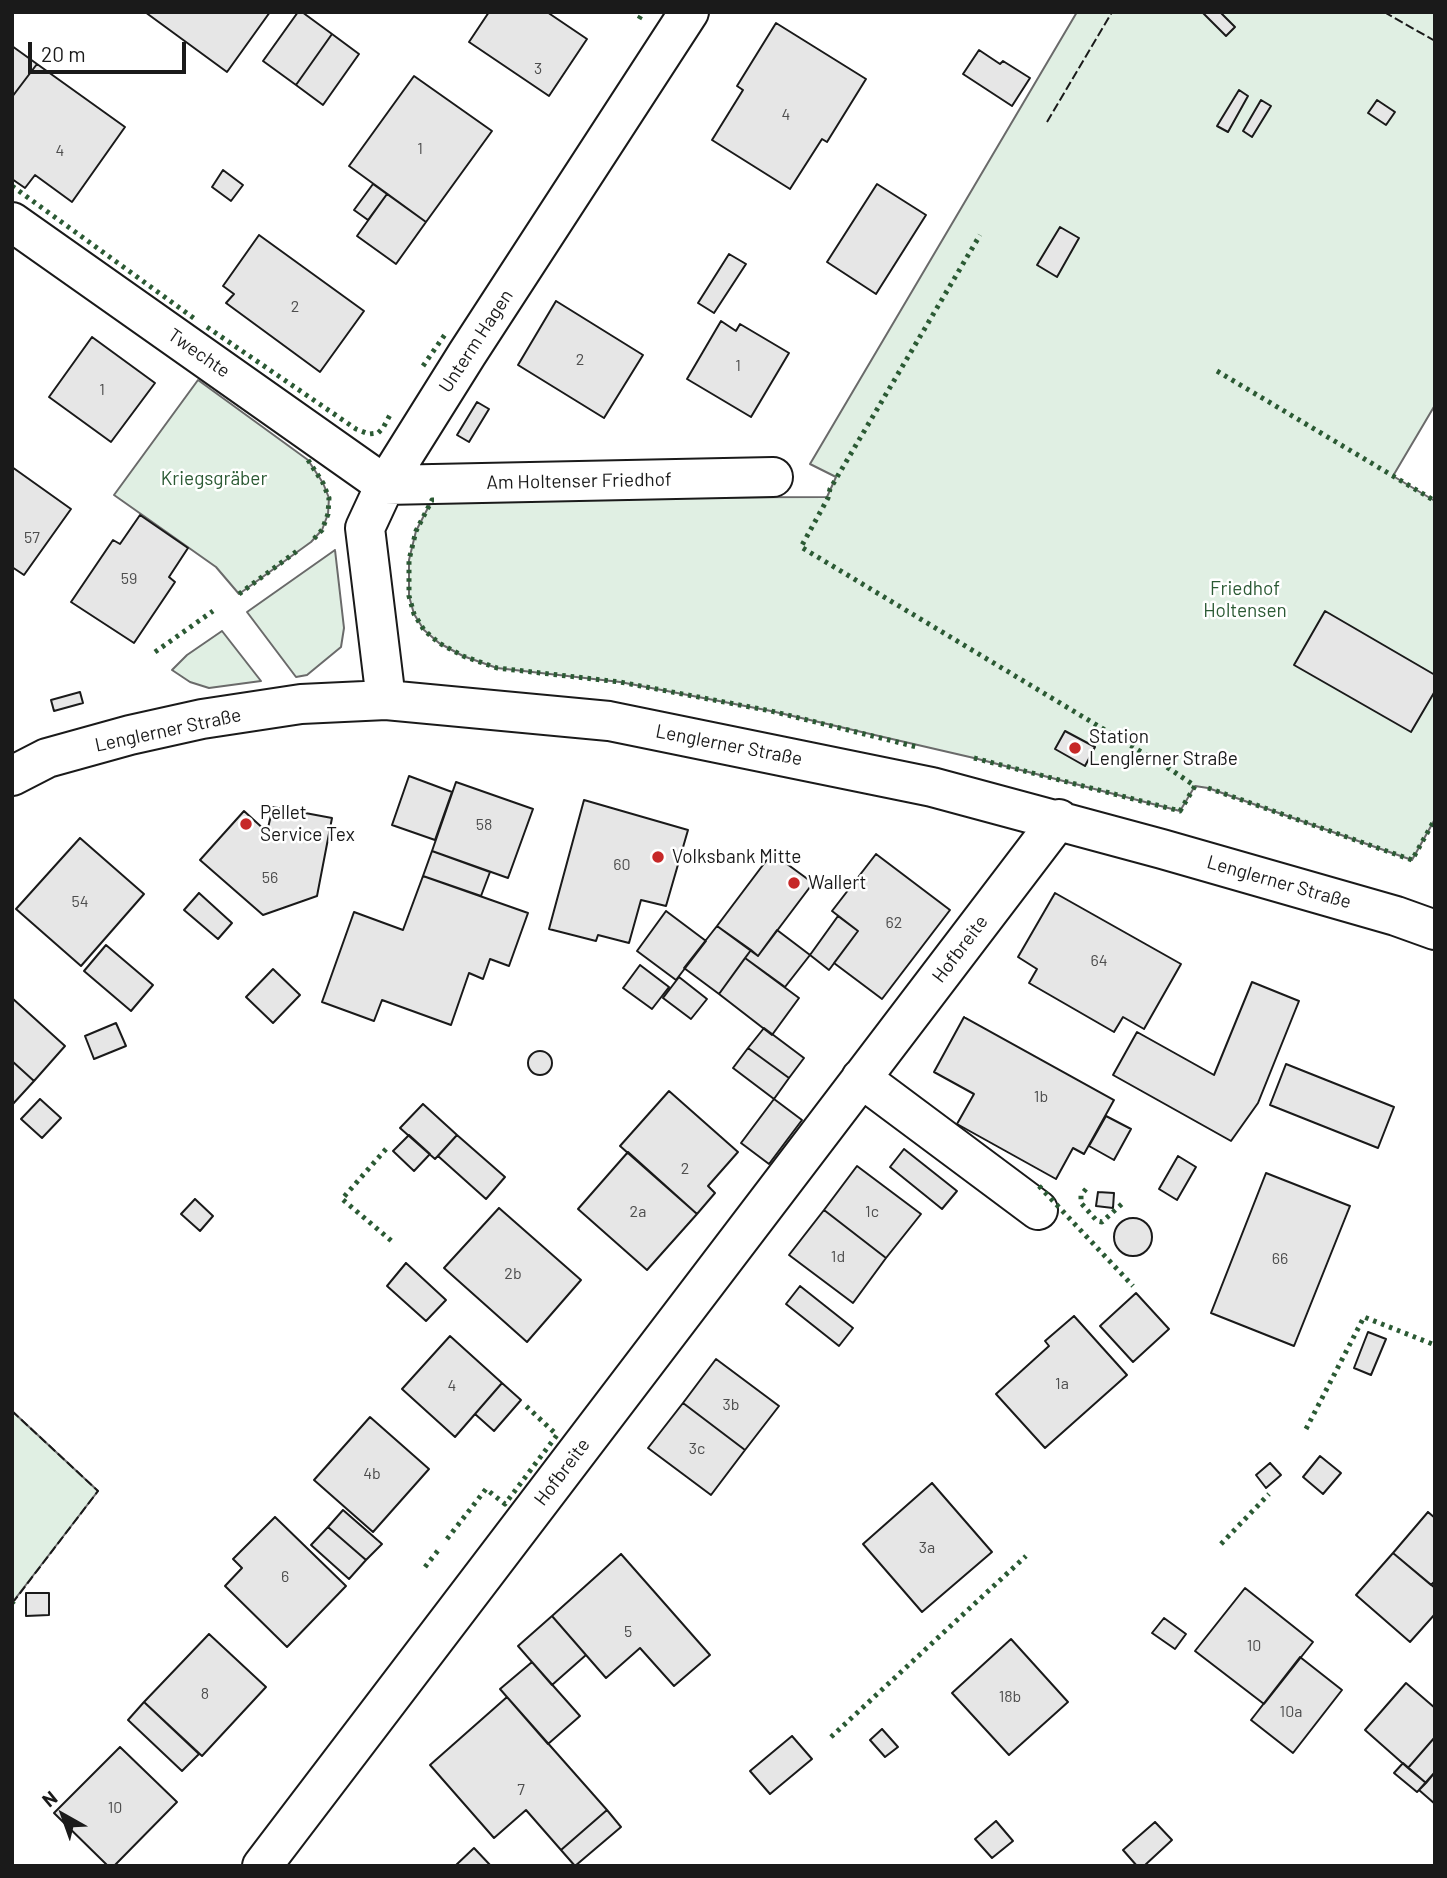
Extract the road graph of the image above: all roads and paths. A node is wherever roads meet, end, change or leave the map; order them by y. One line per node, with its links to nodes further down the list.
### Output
1 (689, 12): 4 (street, Unterm Hagen)
2 (12, 222): 4 (street, Twechte)
3 (773, 477): 4 (street, Am Holtenser Friedhof)
4 (385, 485): 5 (street, Unterm Hagen)
5 (386, 700): 6 (street, Lenglerner Straße); 7 (street, Lenglerner Straße)
6 (12, 776)
7 (1059, 820): 8 (street, Lenglerner Straße); 9 (street, Hofbreite)
8 (1435, 930)
9 (861, 1078): 10 (street); 11 (street, Hofbreite)
10 (1038, 1210)
11 (262, 1866)

